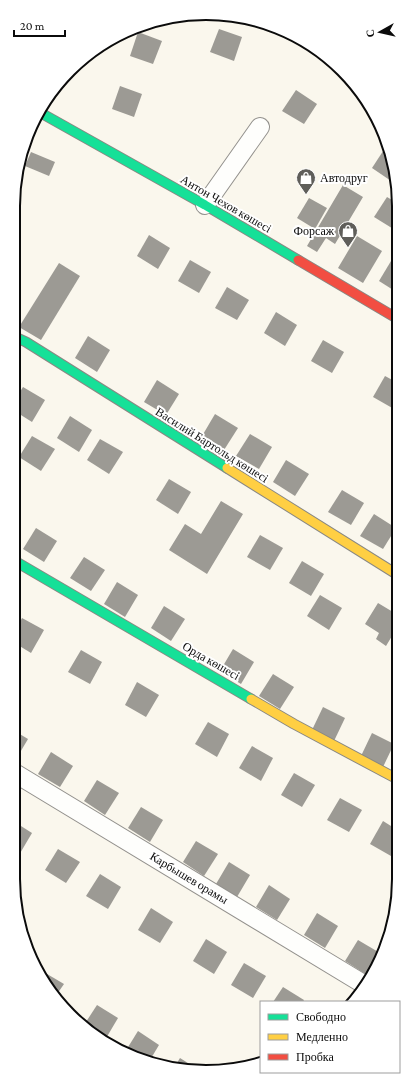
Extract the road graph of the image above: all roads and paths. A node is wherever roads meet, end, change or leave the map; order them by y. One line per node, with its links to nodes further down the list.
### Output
1 (44, 115): 3 (street, Антон Чехов көшесі)
2 (260, 127): 3 (street)
3 (205, 205): 4 (street, Антон Чехов көшесі)
4 (392, 316)
5 (20, 340): 7 (street, Василий Бартольд көшесі)
6 (20, 564): 9 (street, Орда көшесі)
7 (392, 571)
8 (20, 776): 10 (street, Карбышев орамы)
9 (392, 776)
10 (361, 982)

